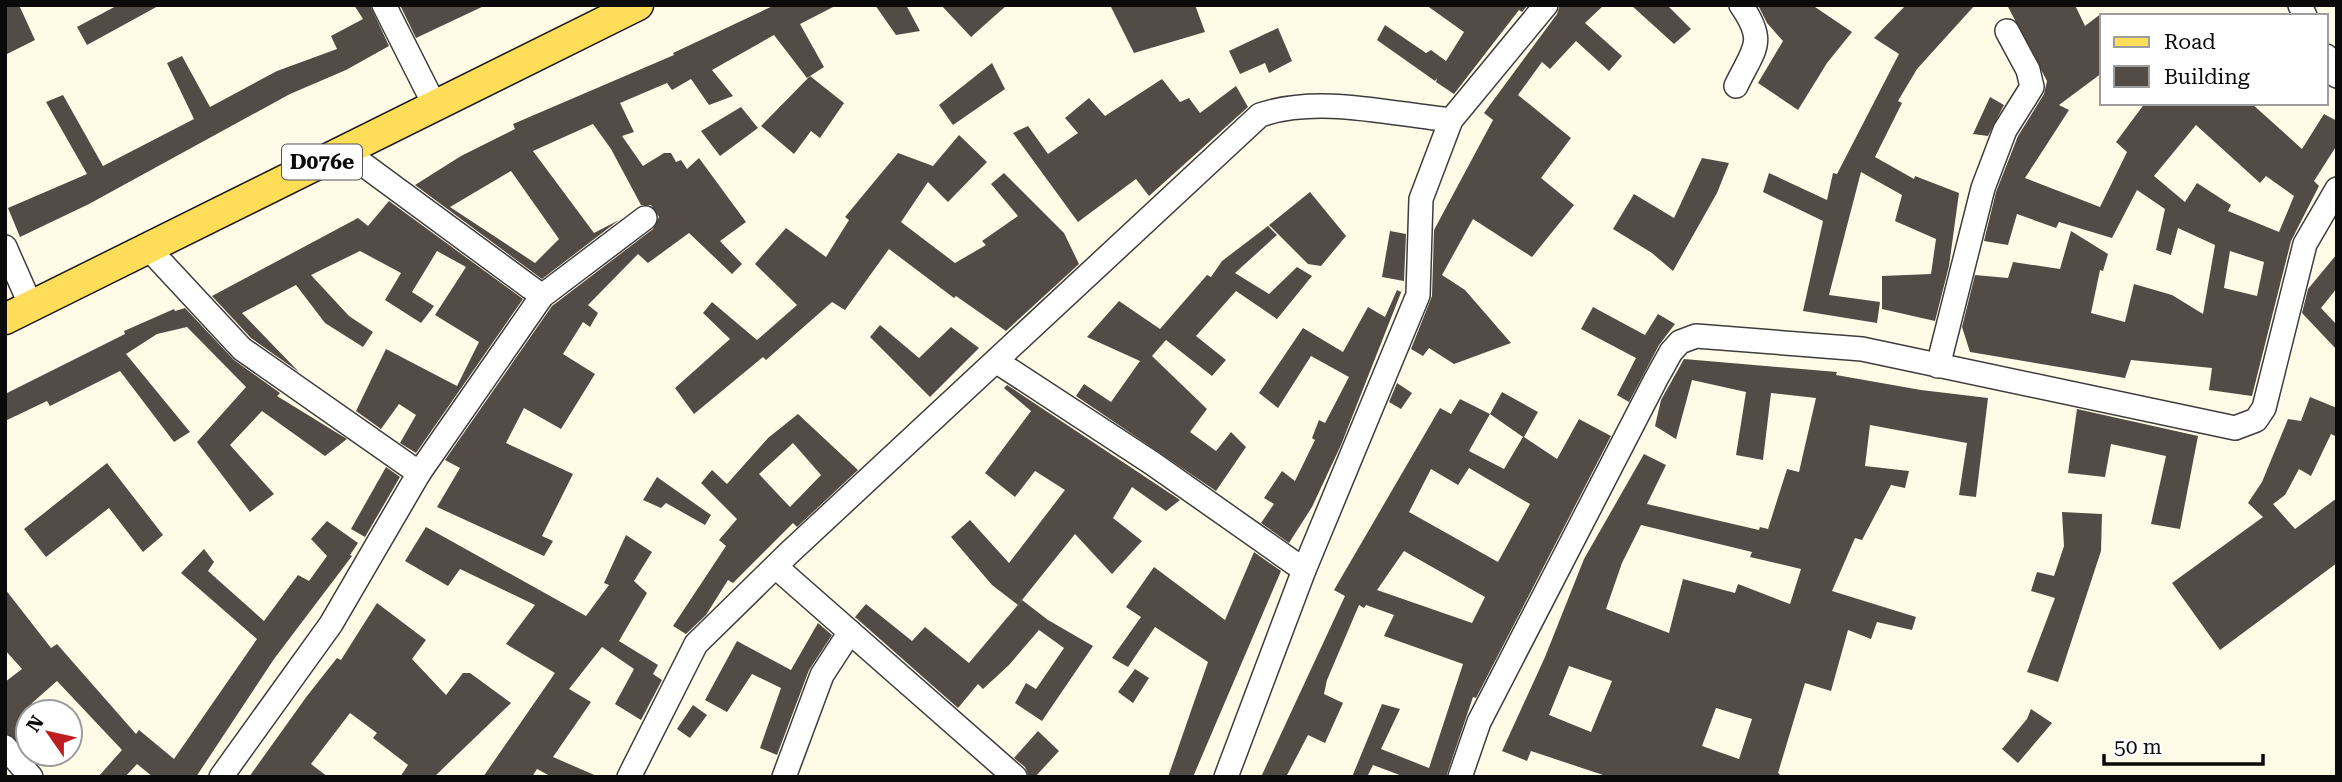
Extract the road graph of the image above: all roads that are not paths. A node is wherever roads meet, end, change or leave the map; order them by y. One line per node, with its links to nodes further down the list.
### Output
1 (384, 5): 9 (street)
2 (638, 5): 9 (main road, D076e)
3 (1546, 5): 10 (street)
4 (1741, 5): 8 (street)
5 (2007, 31): 19 (street)
6 (2328, 60): 7 (street)
7 (2337, 76)
8 (1736, 86)
9 (435, 106): 11 (main road, D076e)
10 (1451, 120): 18 (street); 22 (street)
11 (345, 151): 15 (main road, D076e); 16 (street)
12 (2337, 189): 19 (street)
13 (645, 218): 16 (street)
14 (5, 247): 17 (street)
15 (148, 248): 17 (main road, D076e); 20 (street)
16 (542, 296): 20 (street)
17 (18, 313)
18 (996, 361): 21 (street); 22 (street)
19 (1938, 366): 31 (street)
20 (419, 473): 26 (street)
21 (776, 567): 23 (street); 27 (street)
22 (1304, 570): 30 (street)
23 (850, 632): 28 (street); 29 (street)
24 (5, 747): 25 (street)
25 (31, 777)
26 (221, 777)
27 (629, 777)
28 (785, 777)
29 (1015, 777)
30 (1226, 777)
31 (1460, 777)

